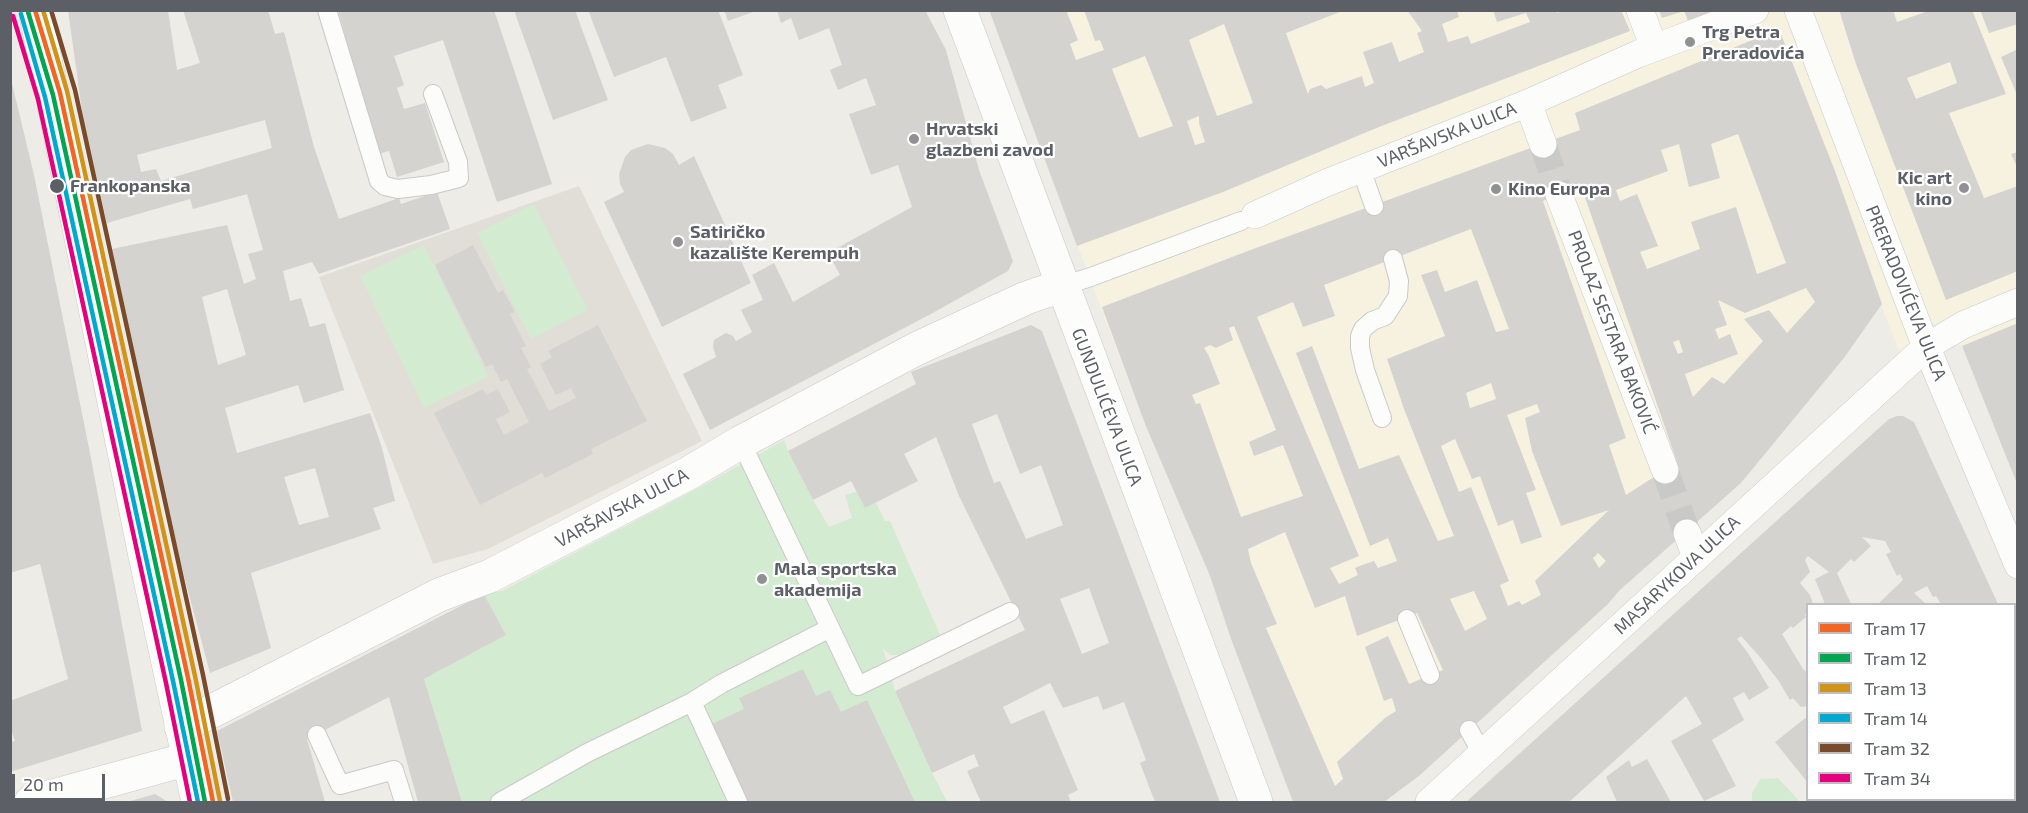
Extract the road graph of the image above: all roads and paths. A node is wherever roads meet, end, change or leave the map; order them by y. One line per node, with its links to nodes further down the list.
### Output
1 (35, 10): 28 (street)
2 (327, 10): 8 (lane)
3 (960, 10): 16 (street, GUNDULIĆEVA ULICA)
4 (1640, 10): 7 (street)
5 (1755, 10): 7 (street)
6 (1799, 15): 18 (street, PRERADOVIĆEVA ULICA)
7 (1646, 51): 9 (street, VARŠAVSKA ULICA)
8 (433, 94)
9 (1528, 103): 10 (street); 11 (street, VARŠAVSKA ULICA)
10 (1543, 144)
11 (1361, 169): 13 (lane); 14 (street, VARŠAVSKA ULICA)
12 (1559, 195): 21 (street, PROLAZ SESTARA BAKOVIĆ)
13 (1374, 206)
14 (1248, 218): 16 (lane)
15 (1393, 259): 19 (lane)
16 (1061, 286): 20 (street, VARŠAVSKA ULICA); 38 (street, GUNDULIĆEVA ULICA)
17 (2018, 302): 18 (street, MASARYKOVA ULICA)
18 (1926, 347): 22 (street, PRERADOVIĆEVA ULICA); 31 (street, MASARYKOVA ULICA)
19 (1382, 418)
20 (741, 442): 25 (lane); 28 (street, VARŠAVSKA ULICA)
21 (1665, 470)
22 (2018, 564)
23 (1010, 612): 25 (lane)
24 (1407, 619): 26 (lane)
25 (830, 628): 27 (lane)
26 (1430, 675)
27 (692, 702): 36 (lane); 37 (lane)
28 (181, 727): 32 (street)
29 (1469, 730): 31 (lane)
30 (317, 735): 35 (lane)
31 (1482, 754): 39 (street, MASARYKOVA ULICA)
32 (188, 759): 33 (street); 34 (street)
33 (30, 802)
34 (198, 802)
35 (404, 802)
36 (500, 802)
37 (738, 802)
38 (1256, 802)
39 (1429, 802)

